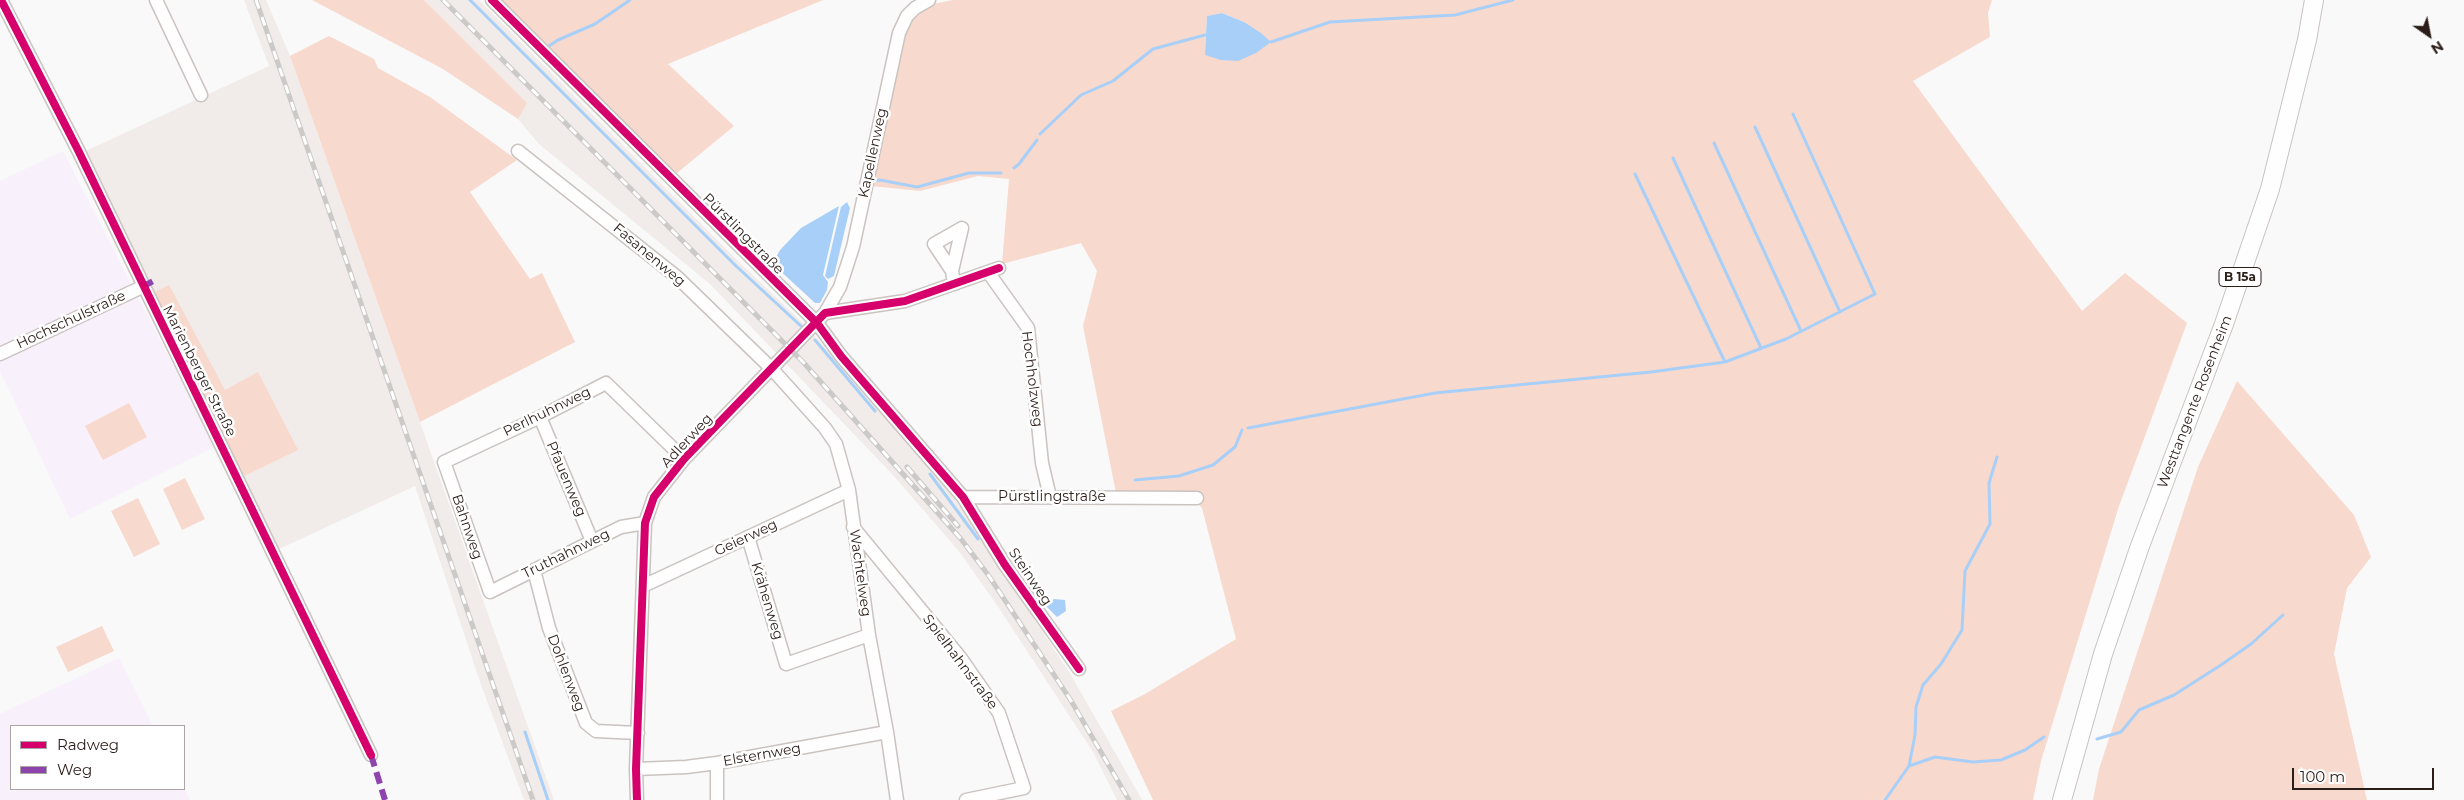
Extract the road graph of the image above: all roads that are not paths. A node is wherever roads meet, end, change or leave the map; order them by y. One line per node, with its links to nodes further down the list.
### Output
1 (0, 0): 10 (street, Marienberger Straße)
2 (156, 0): 6 (street)
3 (492, 0): 11 (street, Pürstlingstraße)
4 (929, 0): 11 (street, Kapellenweg)
5 (2314, 0): 39 (highway, Westtangente Rosenheim / B 15a)
6 (200, 95)
7 (518, 151): 13 (street, Fasanenweg)
8 (952, 271): 9 (street)
9 (954, 284): 11 (street); 19 (street, Hochholzweg)
10 (142, 287): 12 (street, Hochschulstraße); 32 (street, Marienberger Straße)
11 (821, 318): 13 (street, Adlerweg); 18 (street, Pürstlingstraße)
12 (0, 354)
13 (772, 369): 15 (street, Adlerweg); 17 (street, Wachtelweg)
14 (540, 417): 15 (street, Perlhuhnweg); 16 (street, Perlhuhnweg); 24 (street, Pfauenweg)
15 (684, 459): 21 (street, Adlerweg)
16 (444, 462): 27 (street, Bahnweg)
17 (849, 490): 22 (street, Wachtelweg); 23 (street, Geierweg)
18 (963, 497): 19 (street, Pürstlingstraße); 29 (street, Steinweg)
19 (1050, 497): 20 (street, Pürstlingstraße)
20 (1197, 498)
21 (645, 523): 24 (street, Truthahnweg); 26 (street, Adlerweg)
22 (853, 527): 28 (street, Wachtelweg); 38 (street, Spielhahnstraße)
23 (748, 537): 26 (street, Geierweg); 28 (street, Krähenweg)
24 (592, 541): 25 (street, Truthahnweg)
25 (534, 570): 27 (street, Truthahnweg); 31 (street, Dohlenweg)
26 (643, 586): 31 (street, Adlerweg)
27 (490, 592)
28 (869, 635): 30 (street, Wachtelweg)
29 (1079, 669)
30 (888, 732): 33 (street, Elsternweg); 37 (street, Wachtelweg)
31 (638, 733): 34 (street, Adlerweg)
32 (371, 755)
33 (717, 762): 34 (street, Elsternweg); 36 (street)
34 (636, 769): 35 (street, Adlerweg)
35 (637, 800)
36 (717, 800)
37 (897, 800)
38 (966, 800)
39 (2062, 800)

